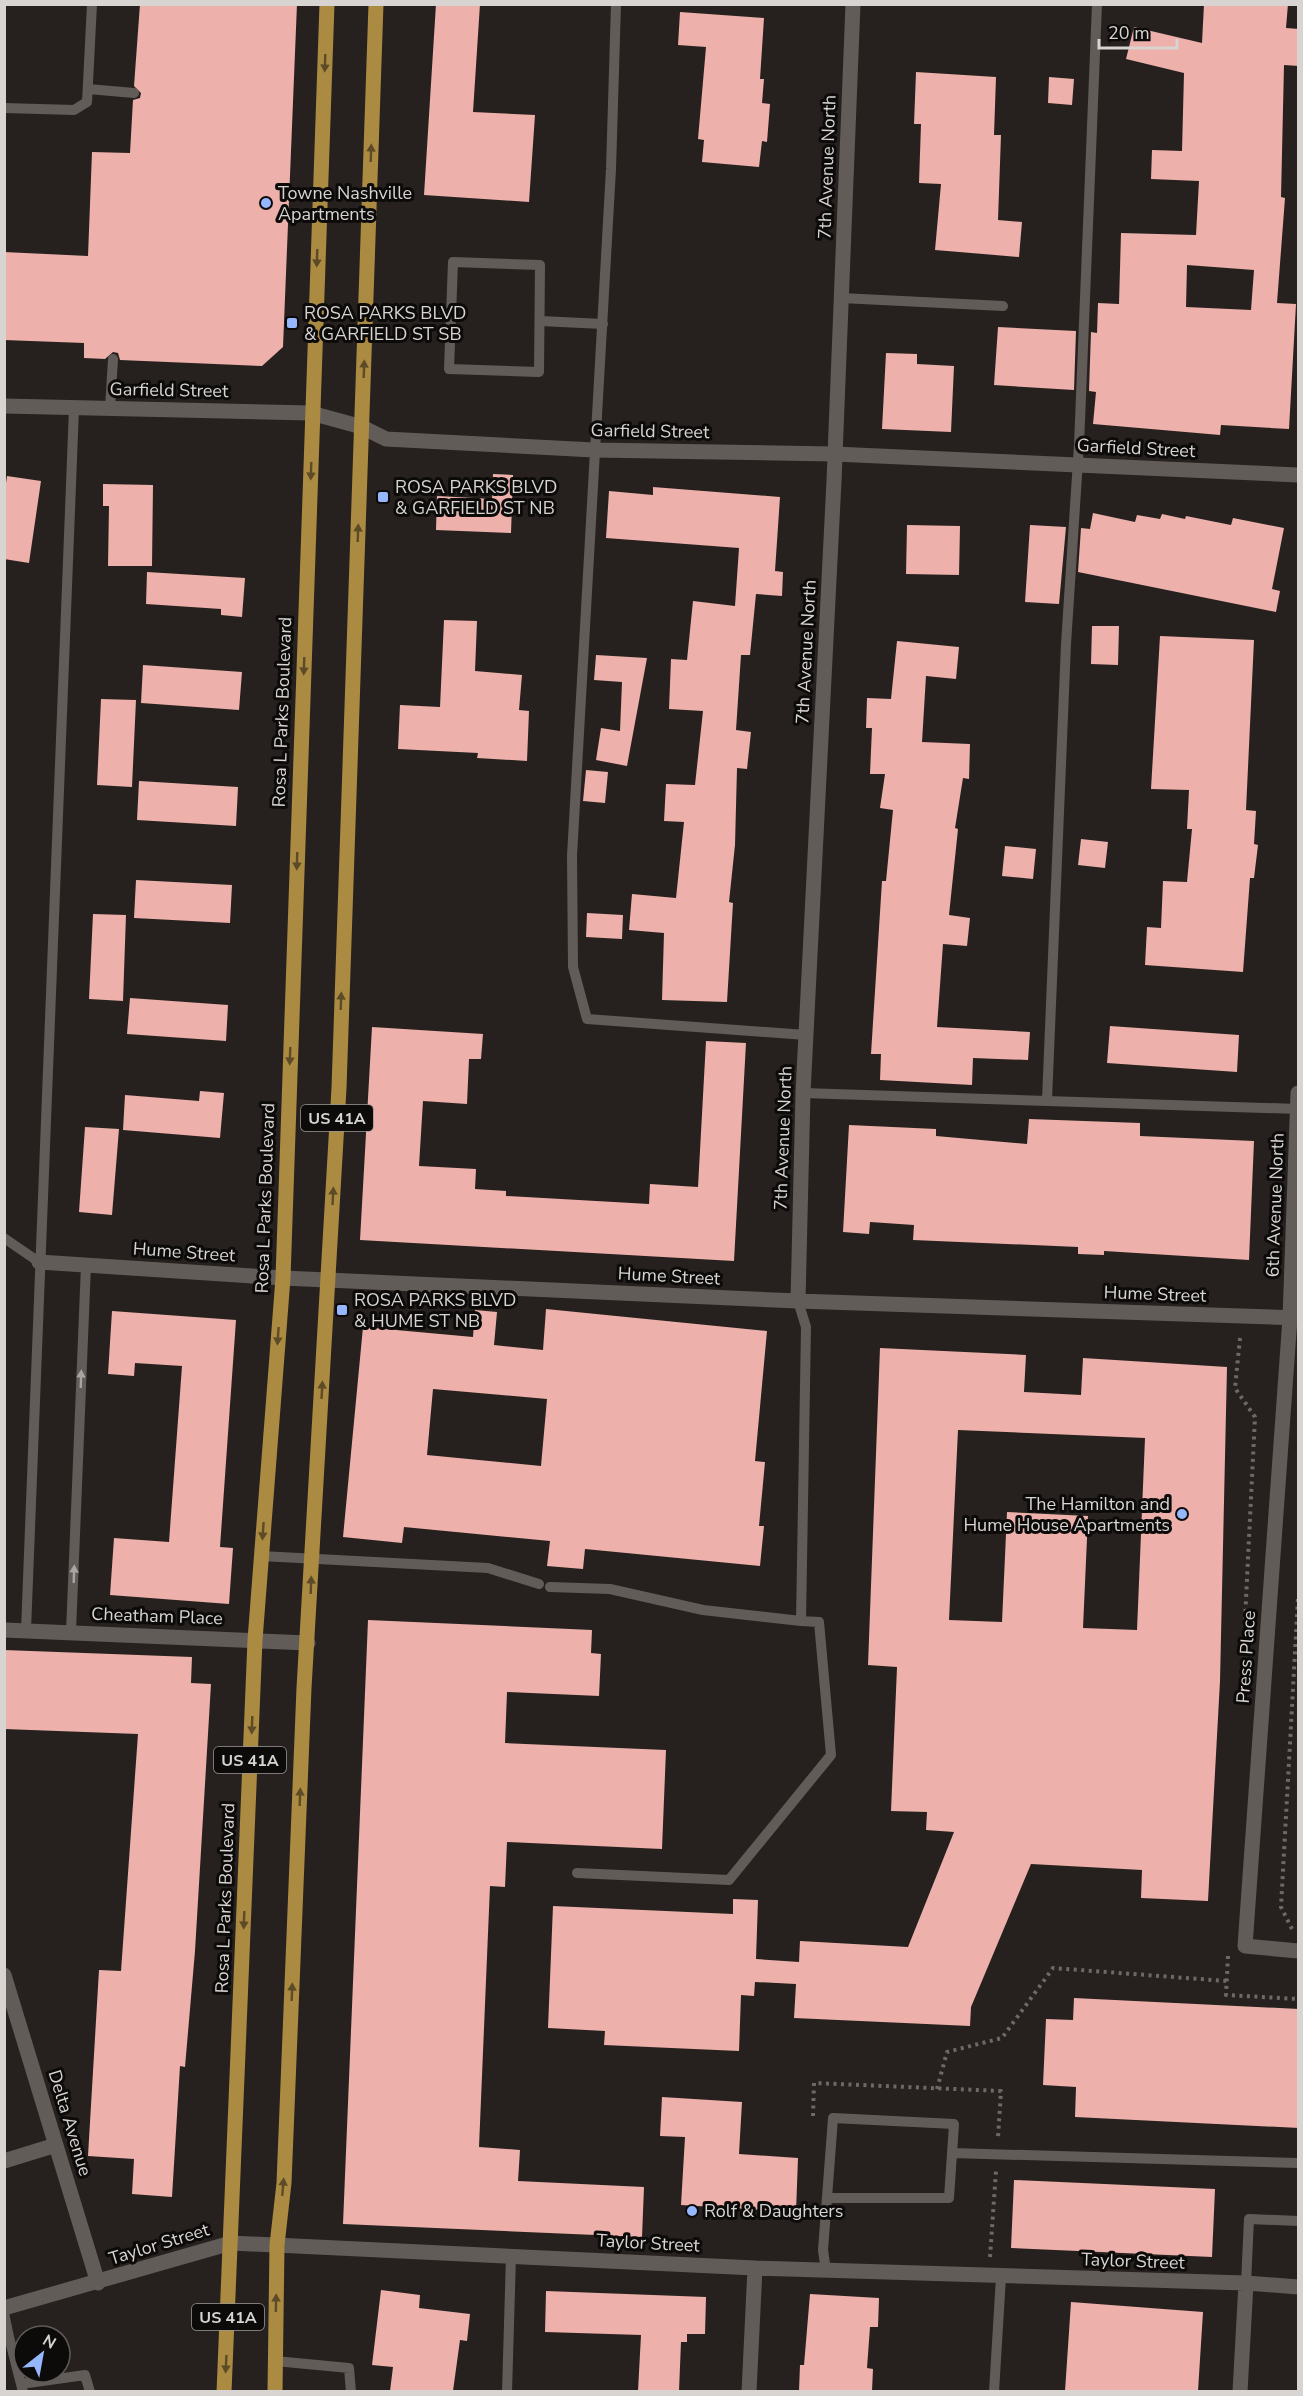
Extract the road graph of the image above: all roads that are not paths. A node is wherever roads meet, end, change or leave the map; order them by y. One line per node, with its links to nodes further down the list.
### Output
1 (92, 4): 7 (lane)
2 (327, 4): 18 (main road, Rosa L Parks Boulevard / US 41A, one-way to 18)
3 (376, 4): 19 (main road, US 41A, one-way to 3)
4 (616, 4): 13 (lane)
5 (853, 4): 10 (street, 7th Avenue North)
6 (1097, 4): 22 (lane)
7 (88, 89): 8 (lane); 9 (lane)
8 (134, 93)
9 (4, 108)
10 (841, 298): 11 (lane); 21 (street, 7th Avenue North)
11 (1003, 306)
12 (540, 321): 12 (lane); 13 (lane)
13 (603, 324): 20 (lane)
14 (113, 359): 17 (lane)
15 (4, 406): 16 (street, Garfield Street)
16 (74, 408): 17 (street, Garfield Street); 30 (lane)
17 (110, 408): 18 (street, Garfield Street)
18 (311, 412): 19 (street, Garfield Street); 32 (main road, Rosa L Parks Boulevard / US 41A, one-way to 32)
19 (362, 427): 20 (street, Garfield Street); 33 (main road, US 41A, one-way to 19)
20 (594, 450): 21 (street, Garfield Street); 24 (lane)
21 (834, 454): 22 (street, Garfield Street); 24 (street, 7th Avenue North)
22 (1078, 465): 23 (street, Garfield Street); 27 (lane)
23 (1299, 474)
24 (806, 1035): 25 (street, 7th Avenue North)
25 (803, 1093): 27 (lane); 34 (street, 7th Avenue North)
26 (1299, 1093): 28 (street, 6th Avenue North)
27 (1047, 1100): 28 (lane)
28 (1298, 1109): 35 (street, 6th Avenue North)
29 (4, 1238): 30 (lane)
30 (39, 1262): 31 (street, Hume Street); 40 (lane)
31 (86, 1265): 32 (street, Hume Street); 41 (lane, one-way to 31)
32 (283, 1278): 33 (street, Hume Street); 36 (main road, Rosa L Parks Boulevard / US 41A, one-way to 36)
33 (328, 1280): 34 (street, Hume Street); 37 (main road, US 41A, one-way to 33)
34 (798, 1301): 35 (street, Hume Street); 38 (lane)
35 (1294, 1318): 45 (street, Press Place)
36 (261, 1556): 37 (lane); 42 (main road, Rosa L Parks Boulevard / US 41A)
37 (312, 1559): 38 (lane); 43 (main road, US 41A, one-way to 37)
38 (801, 1621): 44 (lane)
39 (4, 1630): 40 (street, Cheatham Place)
40 (26, 1630): 41 (street, Cheatham Place)
41 (71, 1632): 42 (street, Cheatham Place)
42 (255, 1640): 43 (street, Cheatham Place); 53 (main road, Rosa L Parks Boulevard / US 41A, one-way to 53)
43 (308, 1643): 54 (main road, US 41A, one-way to 43)
44 (577, 1873)
45 (1299, 1951)
46 (4, 1974): 47 (street, Delta Avenue)
47 (56, 2145): 49 (street); 59 (street, Delta Avenue)
48 (952, 2153): 50 (lane); 51 (lane); 51 (lane)
49 (4, 2161)
50 (1299, 2163)
51 (827, 2199): 57 (lane)
52 (1299, 2221): 60 (lane)
53 (231, 2243): 54 (street, Taylor Street); 59 (street, Taylor Street); 68 (main road, Rosa L Parks Boulevard / US 41A, one-way to 68)
54 (278, 2245): 55 (street, Taylor Street); 65 (main road, US 41A, one-way to 54)
55 (512, 2256): 56 (street, Taylor Street); 71 (lane)
56 (755, 2268): 57 (street, Taylor Street); 72 (street)
57 (826, 2271): 58 (street, Taylor Street)
58 (1001, 2277): 60 (street, Taylor Street); 73 (lane)
59 (98, 2283): 62 (street, Taylor Street)
60 (1246, 2283): 61 (street, Taylor Street); 74 (street)
61 (1299, 2287)
62 (4, 2308)
63 (4, 2313): 64 (lane)
64 (7, 2338): 66 (lane)
65 (275, 2361): 69 (main road, US 41A); 70 (lane)
66 (22, 2388): 67 (lane)
67 (90, 2391)
68 (224, 2391)
69 (274, 2391)
70 (351, 2391)
71 (507, 2391)
72 (749, 2391)
73 (994, 2391)
74 (1240, 2391)

